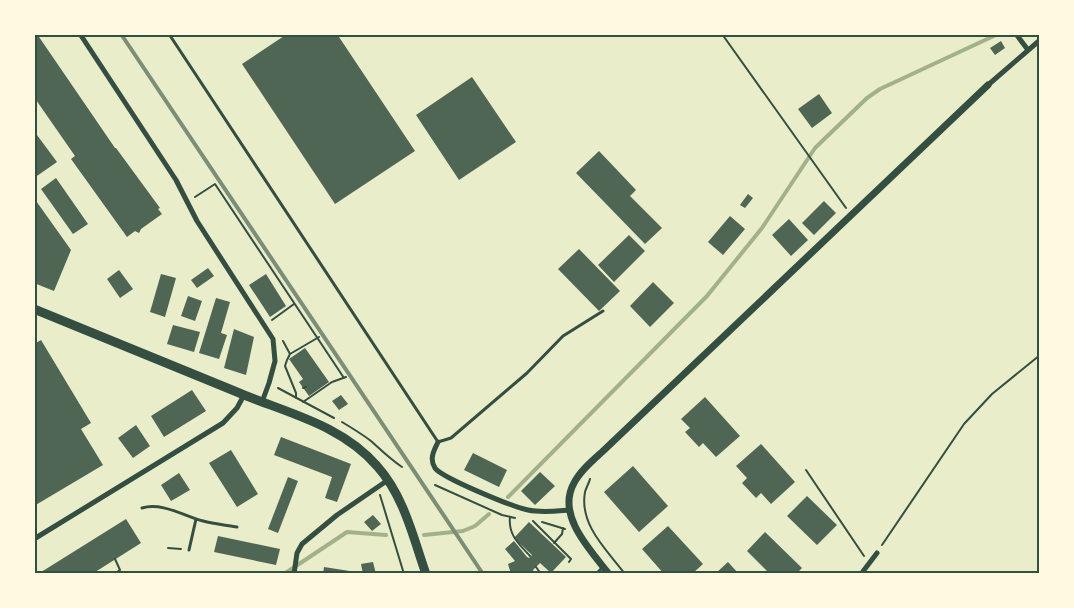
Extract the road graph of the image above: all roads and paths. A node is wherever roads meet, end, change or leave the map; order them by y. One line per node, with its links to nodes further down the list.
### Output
1 (80, 34): 8 (street)
2 (169, 34): 24 (lane)
3 (722, 34): 9 (path)
4 (1016, 34): 6 (street)
5 (1040, 40): 6 (street)
6 (1028, 50): 7 (street)
7 (988, 85): 9 (street)
8 (187, 202): 10 (path); 18 (street)
9 (851, 215): 31 (street)
10 (296, 303): 13 (path); 15 (path)
11 (34, 309): 19 (main road)
12 (603, 311): 24 (lane)
13 (272, 321)
14 (281, 338): 16 (path)
15 (319, 338): 16 (path); 22 (path)
16 (290, 354): 20 (path)
17 (1040, 356): 42 (path)
18 (269, 383): 20 (path); 21 (street)
19 (244, 395): 21 (main road); 38 (street)
20 (296, 398): 22 (path)
21 (262, 402): 27 (main road)
22 (303, 402): 23 (path)
23 (325, 413)
24 (438, 442): 31 (street)
25 (806, 470): 46 (path)
26 (593, 473): 55 (path)
27 (388, 480): 29 (street); 52 (main road)
28 (435, 484): 32 (path)
29 (378, 487): 50 (street); 51 (path)
30 (142, 508): 34 (lane)
31 (570, 510): 48 (street)
32 (502, 515)
33 (510, 517): 43 (path)
34 (196, 519): 36 (lane); 41 (lane)
35 (531, 519): 39 (path)
36 (237, 527)
37 (563, 528): 39 (path)
38 (34, 539)
39 (554, 543): 45 (path)
40 (168, 548): 41 (path)
41 (189, 550)
42 (877, 552): 46 (street)
43 (530, 556)
44 (115, 559): 49 (path)
45 (569, 562)
46 (869, 563): 56 (street)
47 (536, 567): 53 (path)
48 (606, 570): 54 (lane)
49 (114, 573)
50 (294, 573)
51 (404, 573)
52 (426, 573)
53 (541, 573)
54 (596, 573)
55 (625, 573)
56 (861, 573)

